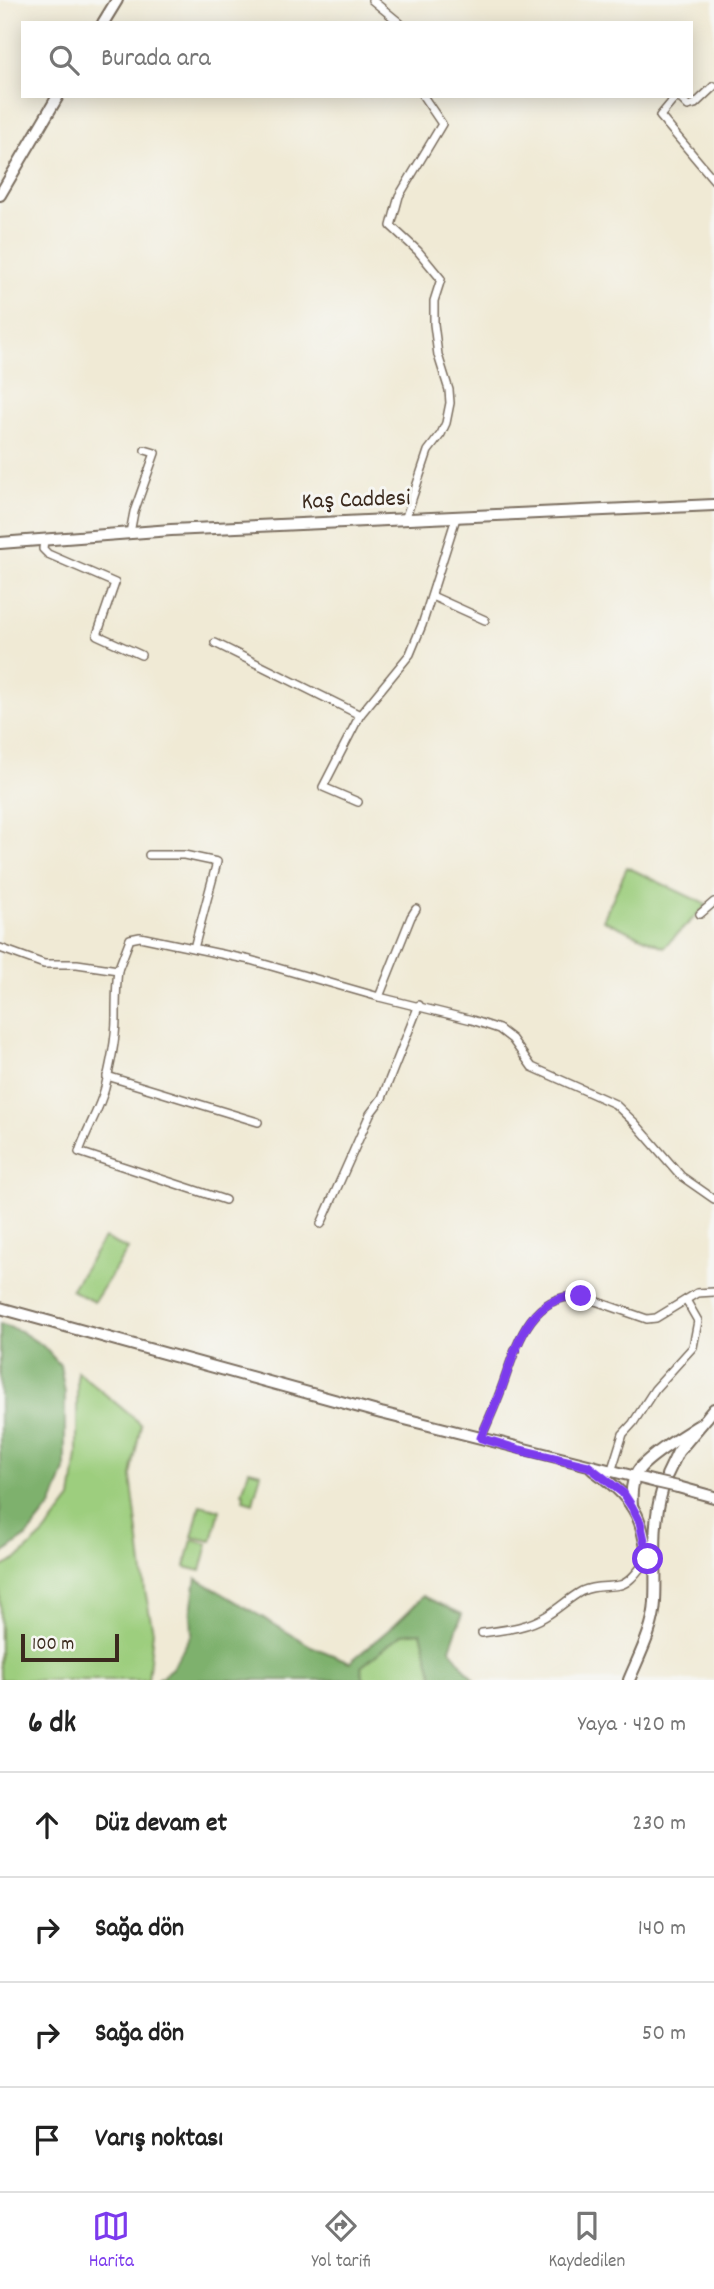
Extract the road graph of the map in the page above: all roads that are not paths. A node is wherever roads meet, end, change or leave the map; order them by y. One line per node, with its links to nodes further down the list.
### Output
1 (117, 0): 3 (street)
2 (372, 0): 4 (street)
3 (104, 21)
4 (398, 21)
5 (714, 86): 8 (street)
6 (57, 98): 9 (street)
7 (424, 98): 13 (street)
8 (714, 180)
9 (0, 195)
10 (145, 450): 14 (street)
11 (714, 505): 12 (street, Kaş Caddesi)
12 (456, 518): 13 (street, Kaş Caddesi); 17 (street)
13 (405, 521): 14 (street, Kaş Caddesi)
14 (130, 533): 15 (street, Kaş Caddesi)
15 (44, 539): 16 (street, Kaş Caddesi); 20 (street)
16 (0, 543)
17 (432, 596): 18 (street); 21 (street)
18 (485, 620)
19 (215, 643): 21 (street)
20 (141, 655)
21 (360, 715): 22 (street)
22 (358, 802)
23 (149, 855): 28 (street)
24 (714, 902): 26 (street)
25 (416, 909): 30 (street)
26 (699, 914)
27 (0, 948): 29 (street)
28 (194, 948): 29 (street); 30 (street)
29 (118, 970): 32 (street)
30 (379, 997): 31 (street)
31 (419, 1005): 34 (street); 36 (street)
32 (107, 1076): 33 (street); 35 (street)
33 (258, 1122)
34 (714, 1199)
35 (225, 1200)
36 (320, 1224)
37 (714, 1292): 38 (street)
38 (687, 1300): 42 (street); 44 (street)
39 (0, 1308): 42 (street)
40 (714, 1409): 41 (street)
41 (701, 1424): 45 (street); 46 (street)
42 (481, 1438): 43 (street)
43 (588, 1466): 44 (street); 49 (street)
44 (611, 1472): 46 (street)
45 (667, 1475)
46 (635, 1478): 47 (street); 49 (street)
47 (659, 1487): 48 (street, bridge); 51 (street)
48 (714, 1497)
49 (632, 1507): 50 (street)
50 (648, 1559): 51 (street); 52 (street)
51 (655, 1570): 53 (street)
52 (482, 1633)
53 (629, 1680)

